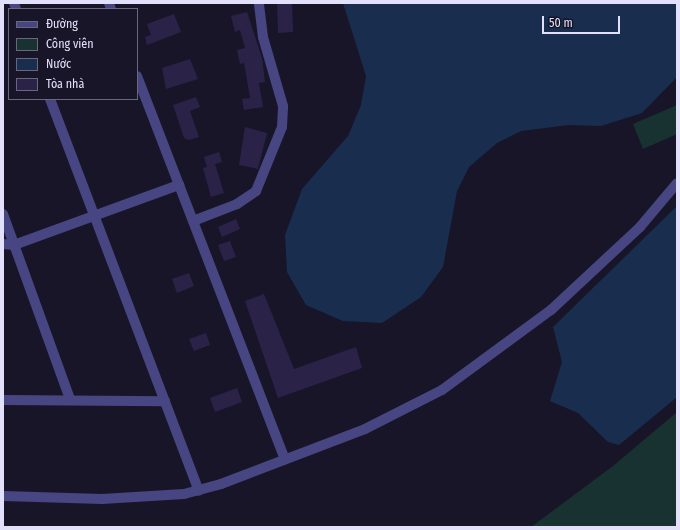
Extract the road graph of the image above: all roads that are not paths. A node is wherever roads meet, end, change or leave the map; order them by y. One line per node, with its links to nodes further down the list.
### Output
1 (259, 3): 8 (street)
2 (138, 79): 5 (street)
3 (50, 100): 7 (street)
4 (677, 183): 14 (street)
5 (179, 184): 7 (street); 8 (street)
6 (3, 214): 10 (street)
7 (95, 217): 10 (street); 13 (street)
8 (193, 221): 14 (street)
9 (3, 244): 10 (street)
10 (14, 245): 11 (street)
11 (70, 399): 12 (street); 13 (street)
12 (3, 400)
13 (165, 401): 15 (street)
14 (285, 459): 15 (street)
15 (199, 491): 16 (street)
16 (3, 496)

